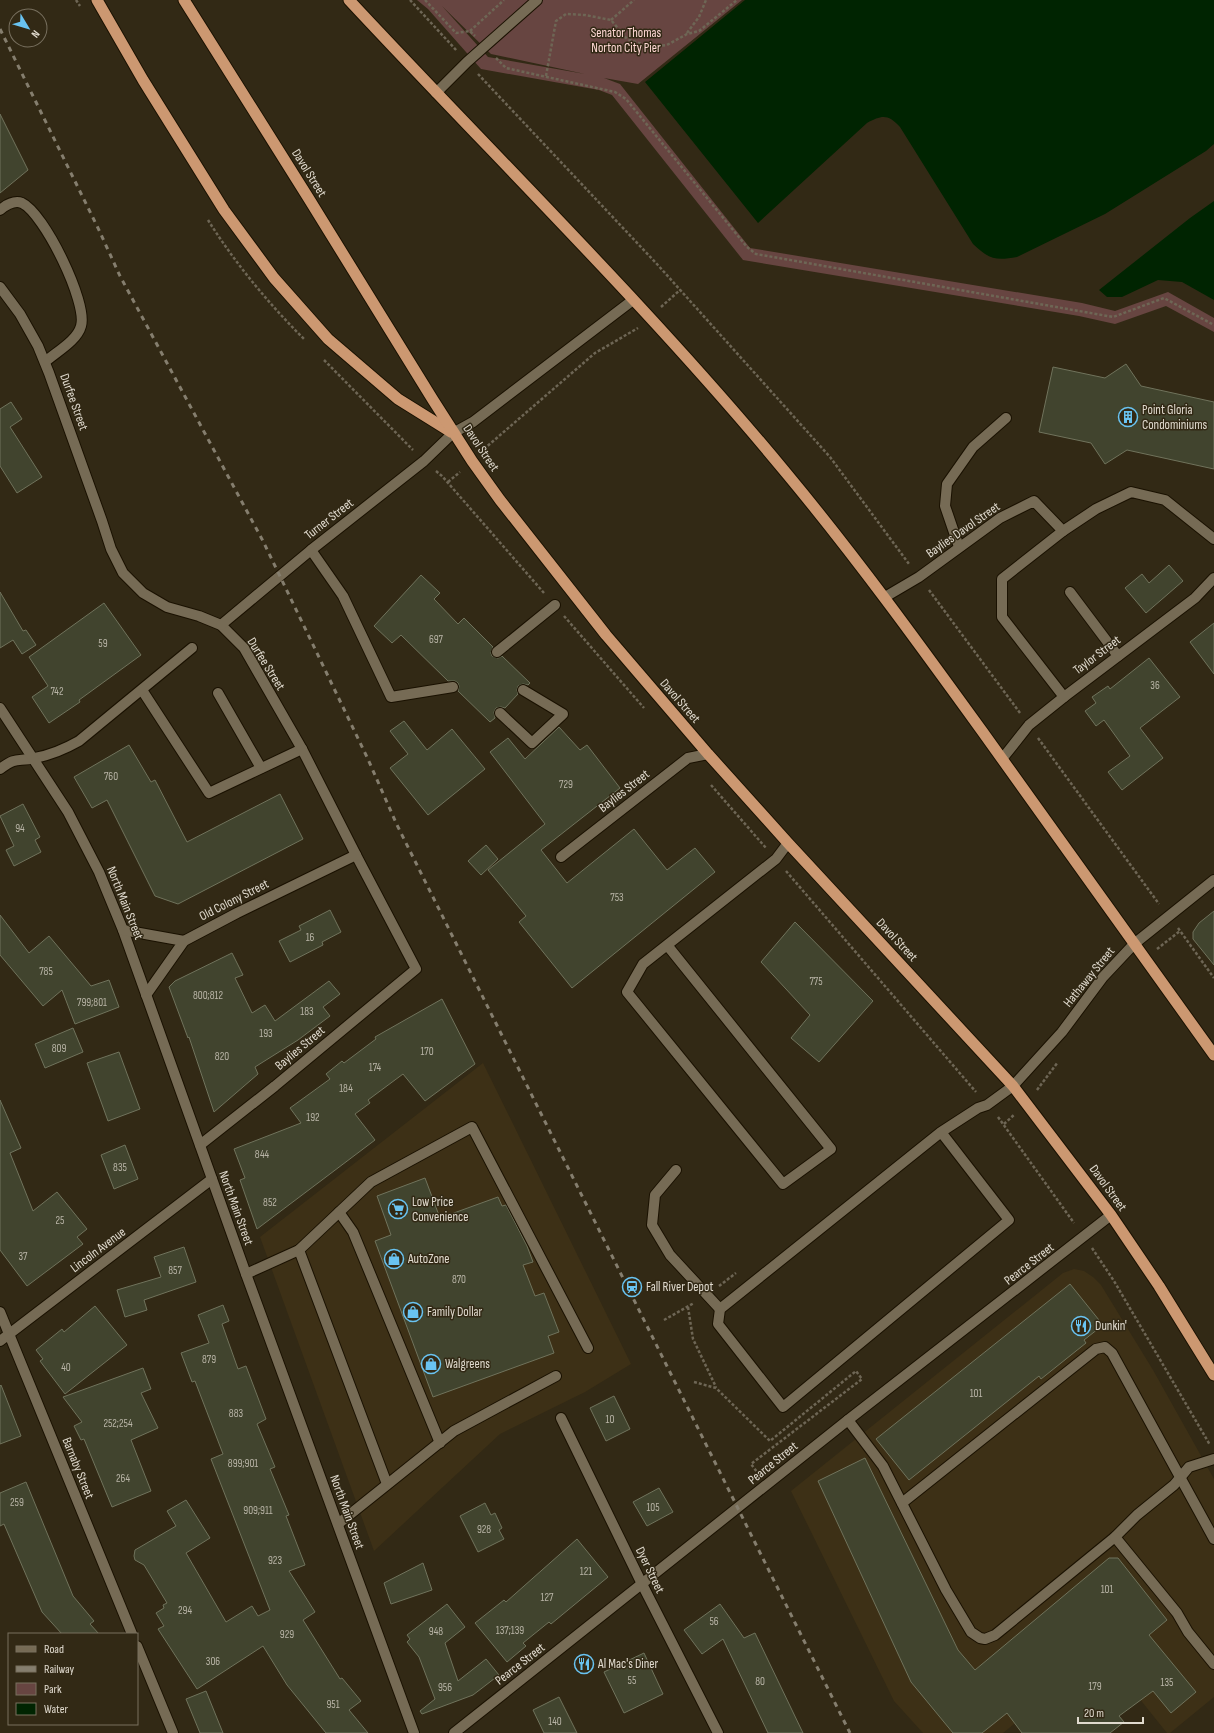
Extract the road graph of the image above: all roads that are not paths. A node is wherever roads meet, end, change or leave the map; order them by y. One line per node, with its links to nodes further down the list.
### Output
1 (97, 0): 11 (highway)
2 (184, 0): 11 (highway, Davol Street)
3 (349, 0): 5 (highway)
4 (537, 0): 5 (street)
5 (436, 93): 8 (highway)
6 (0, 210): 9 (street)
7 (0, 287): 9 (street, Durfee Street)
8 (633, 300): 11 (street, Turner Street); 18 (highway)
9 (45, 362): 20 (street, Durfee Street)
10 (1006, 418): 14 (street)
11 (453, 433): 15 (street, Turner Street); 32 (highway, Davol Street)
12 (1063, 531): 13 (street); 14 (street, Baylies Davol Street); 28 (street)
13 (1214, 539)
14 (959, 547): 18 (street, Baylies Davol Street)
15 (311, 550): 20 (street, Turner Street); 24 (street)
16 (1214, 578): 23 (street, Taylor Street)
17 (1070, 592): 23 (street)
18 (886, 598): 34 (highway)
19 (555, 605): 22 (street)
20 (221, 625): 31 (street, Durfee Street)
21 (192, 648): 25 (street)
22 (497, 652)
23 (1118, 656): 28 (street, Taylor Street)
24 (453, 687)
25 (142, 690): 33 (street); 35 (street)
26 (523, 690): 30 (street)
27 (218, 693): 35 (street)
28 (1064, 697): 34 (street, Taylor Street)
29 (0, 708): 33 (street, North Main Street)
30 (500, 713)
31 (302, 749): 35 (street); 38 (street, Durfee Street)
32 (708, 754): 37 (highway, Davol Street); 39 (street, Baylies Street)
33 (34, 759): 36 (street); 41 (street, North Main Street)
34 (1002, 759): 43 (highway)
35 (261, 768)
36 (0, 769)
37 (788, 843): 44 (street); 48 (highway, Davol Street)
38 (356, 855): 42 (street, Old Colony Street); 45 (street, Durfee Street)
39 (560, 857)
40 (1214, 880): 43 (street, Hathaway Street)
41 (124, 930): 42 (street); 46 (street, North Main Street)
42 (184, 941): 46 (street, Old Colony Street)
43 (1134, 944): 47 (highway); 48 (street, Hathaway Street)
44 (667, 945): 44 (street)
45 (416, 969): 50 (street, Baylies Street)
46 (146, 995): 50 (street, North Main Street)
47 (1213, 1049)
48 (1013, 1086): 49 (street, Hathaway Street); 54 (highway, Davol Street)
49 (941, 1132): 57 (street, Hathaway Street); 57 (street)
50 (200, 1145): 52 (street, North Main Street)
51 (676, 1170): 57 (street)
52 (212, 1179): 56 (street, North Main Street); 59 (street, Lincoln Avenue)
53 (338, 1212): 55 (street); 61 (street); 66 (street)
54 (1111, 1215): 62 (highway, Davol Street); 65 (street, Pearce Street)
55 (299, 1250): 56 (street); 69 (street)
56 (246, 1274): 71 (street, North Main Street)
57 (720, 1309)
58 (0, 1312): 59 (street, Barnaby Street)
59 (9, 1334): 60 (street, Lincoln Avenue); 75 (street, Barnaby Street)
60 (0, 1341)
61 (588, 1348)
62 (1214, 1375)
63 (556, 1376): 66 (street)
64 (560, 1418): 74 (street, Dyer Street)
65 (848, 1420): 70 (street); 74 (street, Pearce Street)
66 (440, 1443): 69 (street)
67 (1214, 1459): 68 (street)
68 (1181, 1477): 70 (street); 72 (street); 73 (street)
69 (388, 1484): 71 (street)
70 (902, 1503): 72 (street)
71 (338, 1524): 79 (street, North Main Street)
72 (1115, 1537): 77 (street)
73 (1214, 1539)
74 (642, 1584): 80 (street, Pearce Street); 81 (street, Dyer Street)
75 (132, 1633)
76 (138, 1648): 78 (street)
77 (1214, 1664)
78 (173, 1733)
79 (414, 1733)
80 (454, 1733)
81 (718, 1733)

